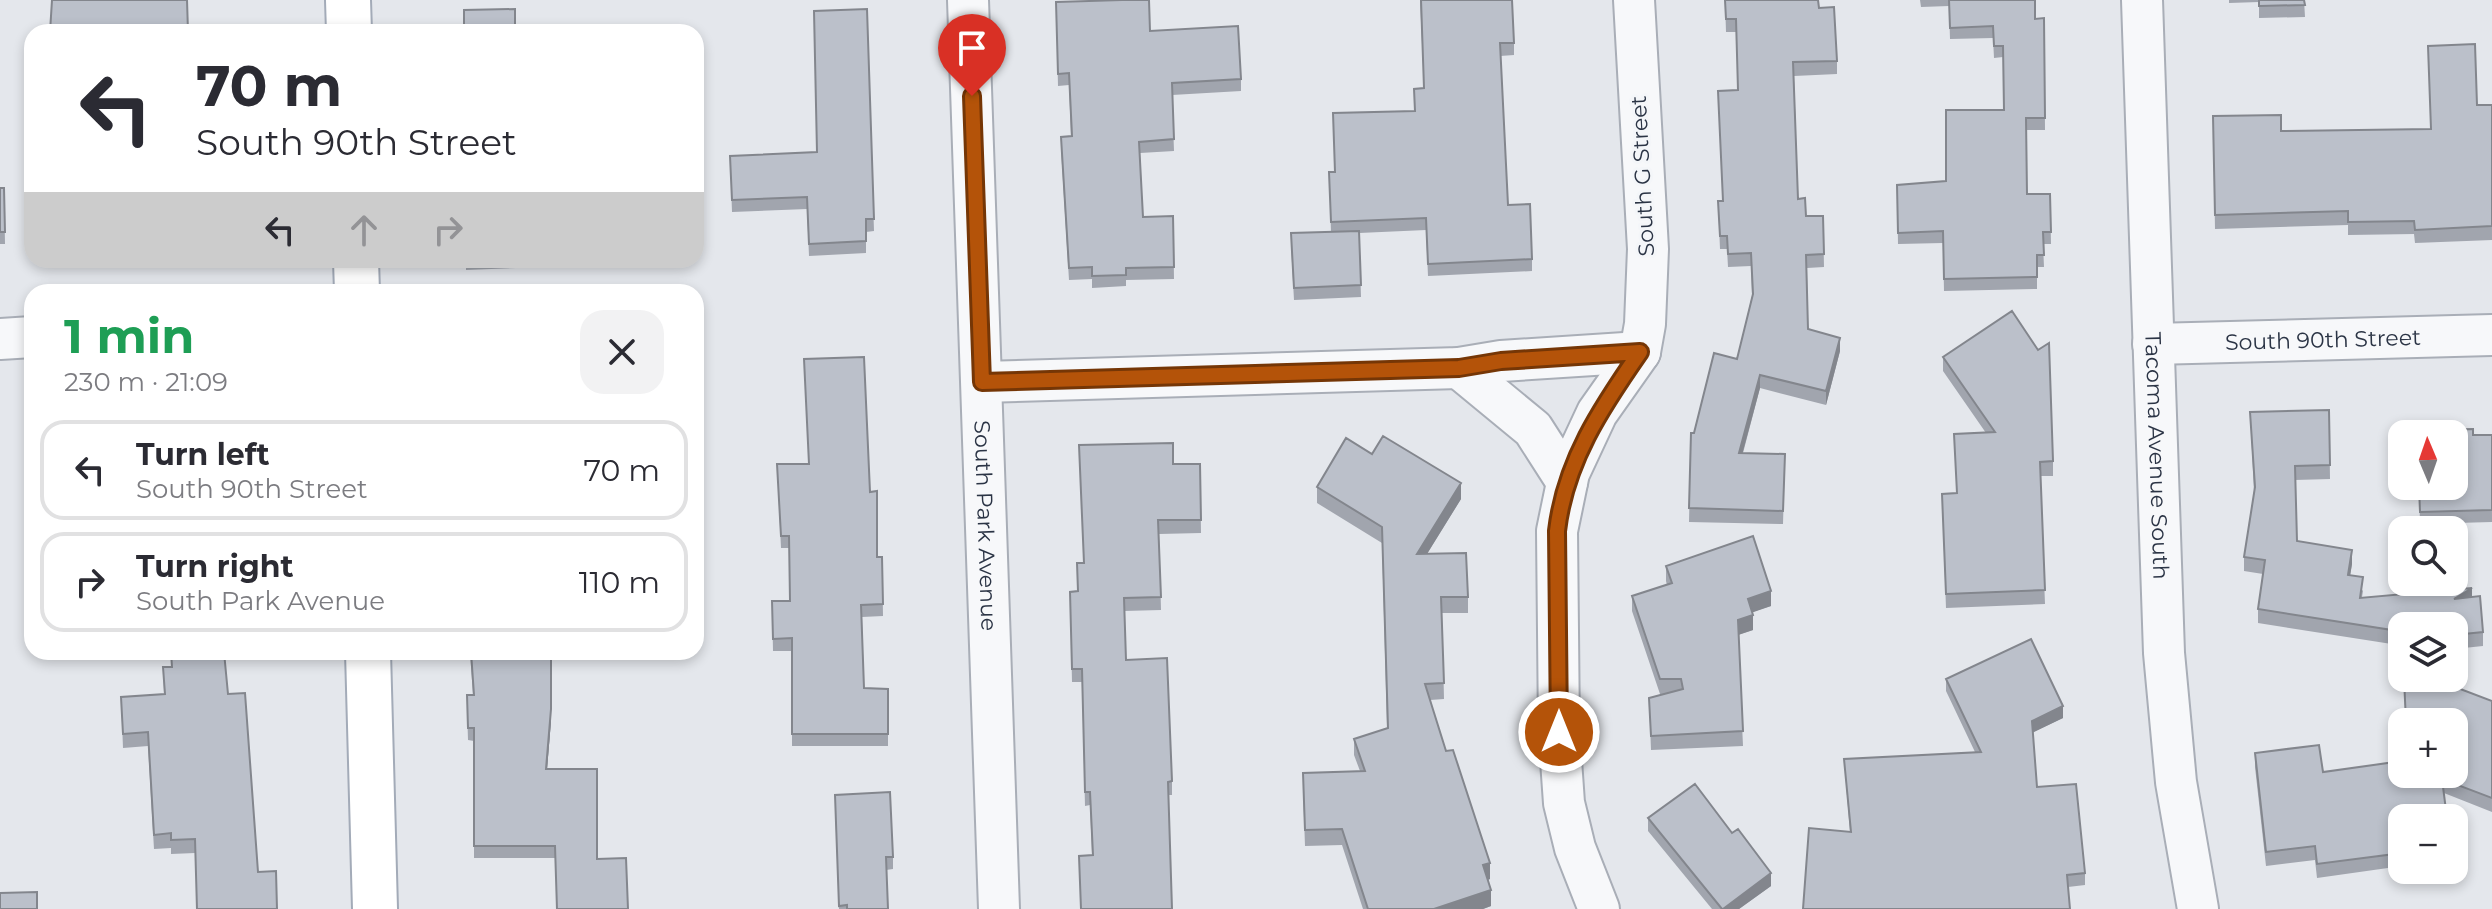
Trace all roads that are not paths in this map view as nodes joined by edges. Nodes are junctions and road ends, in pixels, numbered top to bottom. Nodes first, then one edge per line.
1 (348, 0) edge
2 (968, 0) edge
3 (1634, 0) edge
4 (2142, 0) edge
5 (349, 24) edge
6 (2492, 335) edge
7 (24, 338) edge
8 (0, 339) edge
9 (2153, 344) junction
10 (1640, 352) junction
11 (1459, 368) junction
12 (982, 382) junction
13 (1567, 482) junction
14 (368, 660) edge
15 (375, 909) edge
16 (999, 909) edge
17 (1599, 909) edge
18 (2198, 909) edge

1 - 5 main road
2 - 12 street, South Park Avenue
3 - 10 street, South G Street
4 - 9 street, Tacoma Avenue South
6 - 9 street, South 90th Street
7 - 8 street
9 - 18 street, Tacoma Avenue South
10 - 11 street
10 - 13 street
11 - 12 street
11 - 13 street
12 - 16 street, South Park Avenue
13 - 17 street
14 - 15 main road

